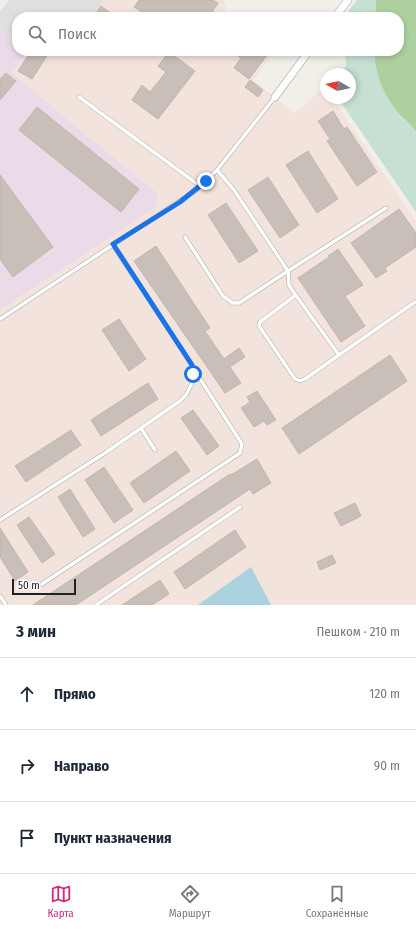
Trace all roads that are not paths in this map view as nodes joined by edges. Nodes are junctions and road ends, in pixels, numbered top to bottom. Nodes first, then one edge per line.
1 (348, 0) edge
2 (339, 12) edge
3 (305, 56) edge
4 (79, 97) dead end
5 (275, 97) joint
6 (217, 170) junction
7 (200, 186) junction
8 (386, 208) dead end
9 (185, 237) dead end
10 (113, 244) junction
11 (288, 271) junction
12 (296, 295) junction
13 (415, 302) dead end
14 (0, 320) edge
15 (339, 355) junction
16 (192, 365) junction
17 (141, 428) junction
18 (155, 450) dead end
19 (240, 507) dead end
20 (0, 520) edge
21 (42, 584) dead end
22 (0, 596) edge
23 (4, 604) edge
24 (96, 605) edge

1 - 2 street
3 - 5 street
4 - 7 lane
5 - 6 lane
6 - 7 lane
6 - 11 lane
7 - 10 lane
8 - 11 lane
9 - 11 lane
10 - 14 lane
10 - 16 lane
11 - 12 lane
12 - 15 lane
12 - 15 lane
13 - 15 lane
16 - 17 lane
16 - 21 lane
17 - 18 lane
17 - 20 lane
19 - 24 lane
22 - 23 lane

